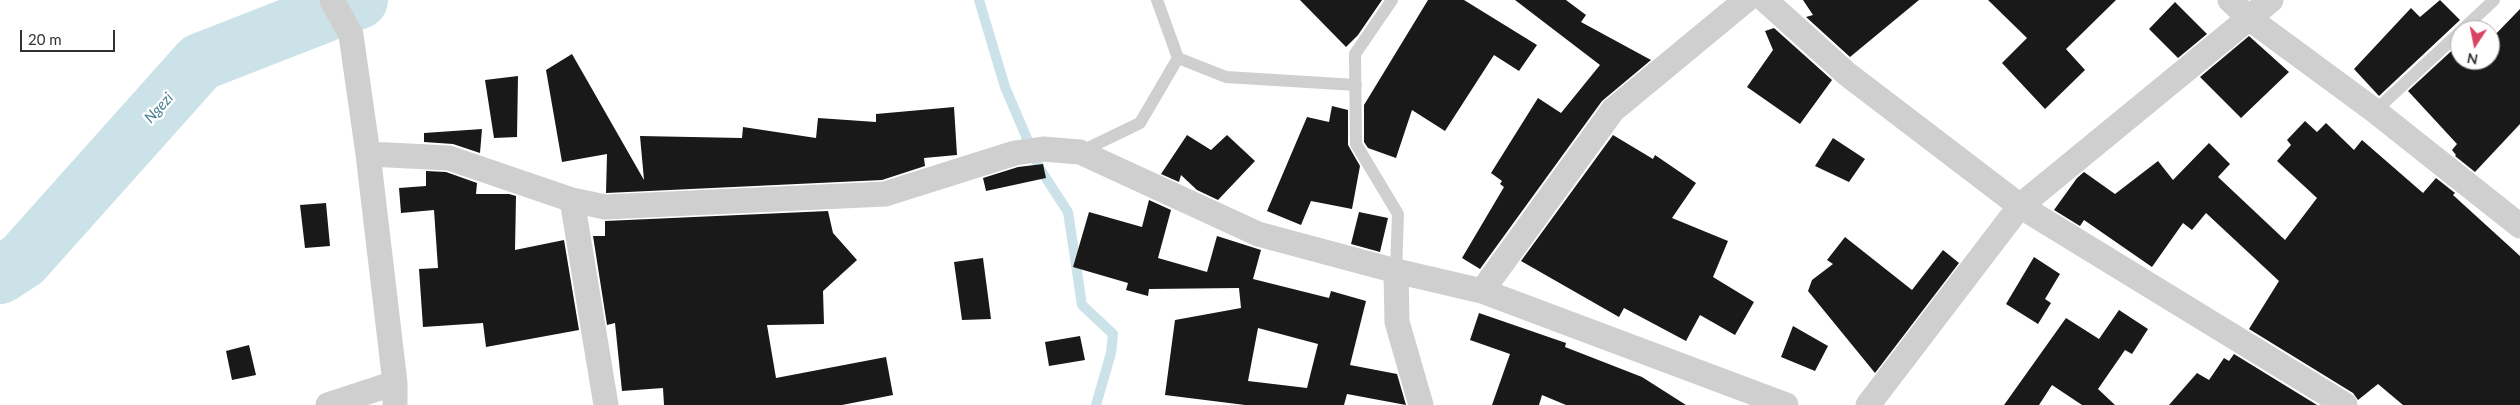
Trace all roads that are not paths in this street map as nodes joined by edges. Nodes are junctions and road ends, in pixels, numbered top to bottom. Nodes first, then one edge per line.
1 (332, 0) edge
2 (1157, 0) edge
3 (1392, 0) edge
4 (1746, 0) edge
5 (1765, 0) edge
6 (2230, 0) edge
7 (2271, 0) edge
8 (2494, 0) edge
9 (2250, 19) junction
10 (2473, 20) edge
11 (2450, 41) edge
12 (1178, 58) junction
13 (1356, 85) junction
14 (2375, 111) junction
15 (1080, 152) junction
16 (368, 154) junction
17 (572, 200) junction
18 (2020, 206) junction
19 (2520, 226) edge
20 (1396, 271) junction
21 (1482, 291) junction
22 (395, 394) edge
23 (328, 405) edge
24 (606, 405) edge
25 (1421, 405) edge
26 (1786, 405) edge
27 (1868, 405) edge
28 (2345, 405) edge

1 - 16 street
2 - 12 lane
3 - 13 lane
4 - 21 street
5 - 18 street
6 - 9 street
7 - 9 street
8 - 10 lane
9 - 14 street
9 - 18 street
11 - 14 lane
12 - 13 lane
12 - 15 lane
13 - 20 lane
14 - 19 street
15 - 17 street
15 - 20 street
16 - 17 street
16 - 22 street
17 - 24 street
18 - 27 street
18 - 28 street
20 - 21 street
20 - 25 street
21 - 26 street
22 - 23 street

